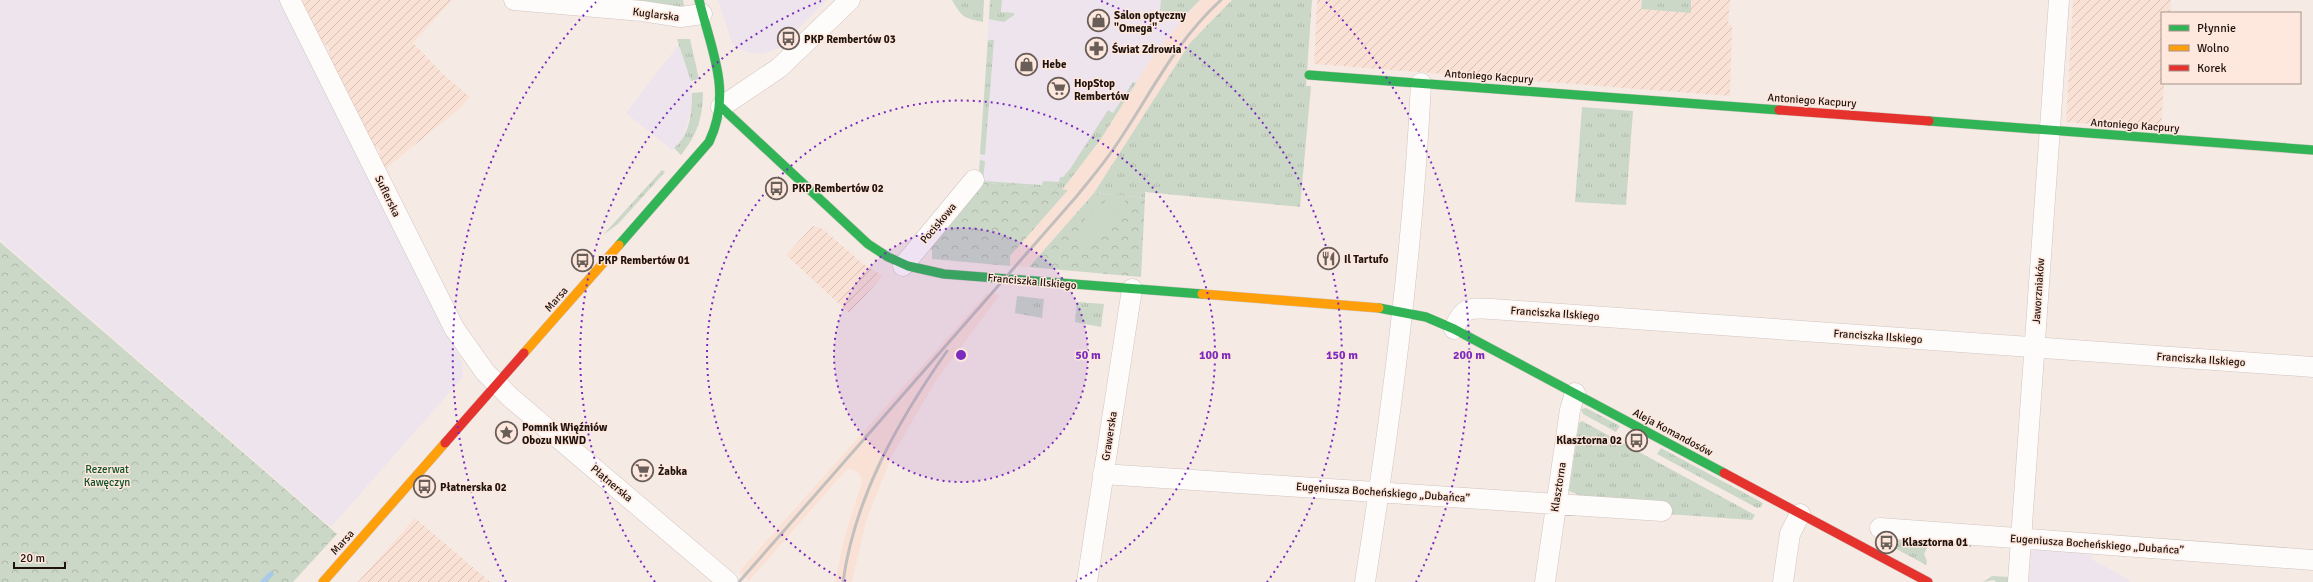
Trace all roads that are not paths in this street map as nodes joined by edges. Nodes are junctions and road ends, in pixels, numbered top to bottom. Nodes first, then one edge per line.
1 (290, 0) edge
2 (514, 0) edge
3 (850, 0) edge
4 (2059, 0) edge
5 (700, 7) edge
6 (1309, 75) dead end
7 (1421, 83) junction
8 (721, 107) junction
9 (2048, 130) junction
10 (2313, 150) edge
11 (974, 180) dead end
12 (903, 266) junction
13 (1132, 289) junction
14 (1403, 312) junction
15 (1454, 329) junction
16 (2035, 347) junction
17 (2313, 367) edge
18 (497, 385) junction
19 (1575, 393) junction
20 (1103, 474) junction
21 (1379, 492) junction
22 (1555, 504) junction
23 (1662, 511) dead end
24 (1800, 514) junction
25 (1880, 528) dead end
26 (2022, 538) junction
27 (2313, 560) edge
28 (323, 582) edge
29 (728, 582) edge
30 (1087, 582) edge
31 (1365, 582) edge
32 (1545, 582) edge
33 (1782, 582) edge
34 (1928, 582) edge
35 (2018, 582) edge

1 - 18 street, Suflerska
2 - 5 street, Kuglarska
3 - 8 street
4 - 9 street, Jaworzniaków
5 - 8 street, Marsa
6 - 7 street, Antoniego Kacpury
7 - 9 street, Antoniego Kacpury
7 - 14 street
8 - 12 street, Franciszka Ilskiego
8 - 18 street, Marsa
9 - 10 street, Antoniego Kacpury
9 - 16 street, Jaworzniaków
11 - 12 street, Pociskowa
12 - 13 street, Franciszka Ilskiego
13 - 14 street, Franciszka Ilskiego
13 - 20 street, Grawerska
14 - 15 street, Aleja Komandosów
14 - 21 street
15 - 16 street, Franciszka Ilskiego
15 - 19 street, Aleja Komandosów
16 - 17 street, Franciszka Ilskiego
16 - 26 street, Jaworzniaków
18 - 28 street, Marsa
18 - 29 street, Płatnerska
19 - 22 street, Klasztorna
19 - 24 street, Aleja Komandosów
20 - 21 street, Eugeniusza Bocheńskiego „Dubańca”
20 - 30 street, Grawerska
21 - 22 street, Eugeniusza Bocheńskiego „Dubańca”
21 - 31 street
22 - 23 street, Eugeniusza Bocheńskiego „Dubańca”
22 - 32 street, Klasztorna
24 - 33 street
24 - 34 street, Aleja Komandosów
25 - 26 street, Eugeniusza Bocheńskiego „Dubańca”
26 - 27 street, Eugeniusza Bocheńskiego „Dubańca”
26 - 35 street, Jaworzniaków

